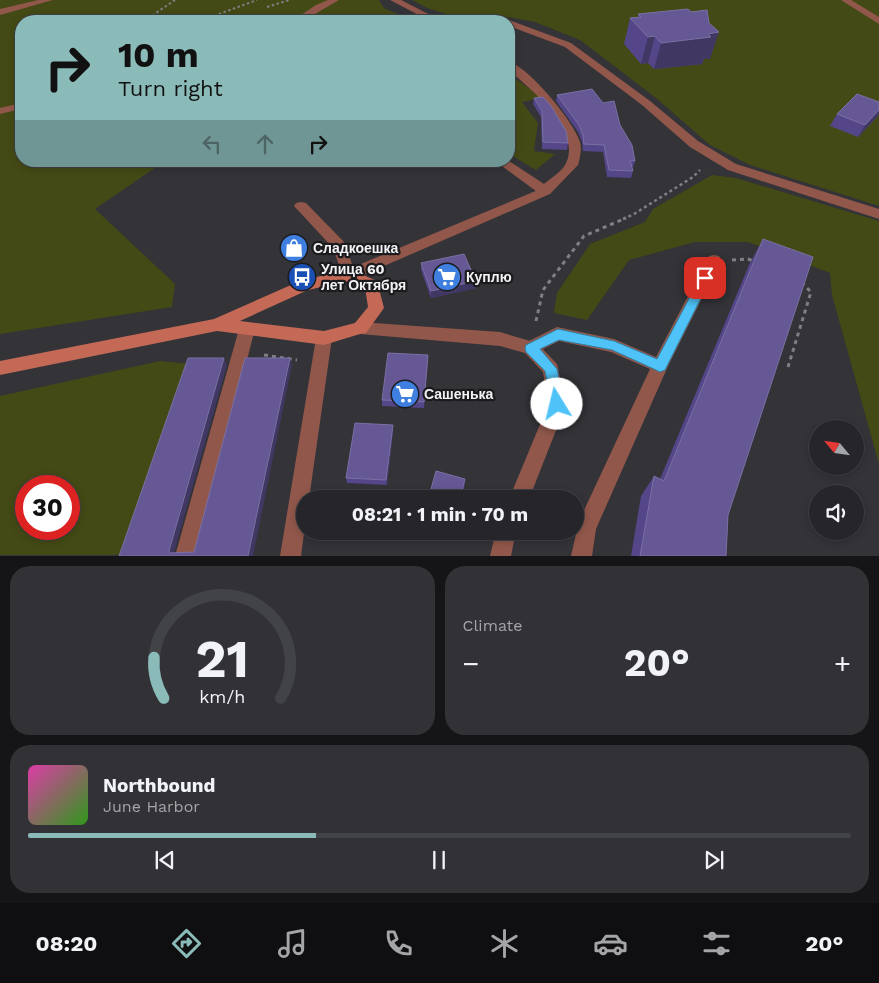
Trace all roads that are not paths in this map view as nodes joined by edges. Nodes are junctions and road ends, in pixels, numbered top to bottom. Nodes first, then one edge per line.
1 (49, 0) edge
2 (335, 0) edge
3 (394, 0) edge
4 (845, 0) edge
5 (0, 12) edge
6 (306, 15) edge
7 (425, 15) edge
8 (879, 21) edge
9 (515, 25) edge
10 (515, 70) edge
11 (15, 107) edge
12 (0, 111) edge
13 (509, 167) edge
14 (545, 191) junction
15 (301, 206) dead end
16 (879, 214) edge
17 (714, 260) road end
18 (349, 275) junction
19 (217, 325) junction
20 (360, 328) junction
21 (247, 329) junction
22 (324, 338) junction
23 (531, 348) junction
24 (660, 366) junction
25 (0, 368) edge
26 (523, 490) edge
27 (503, 540) edge
28 (185, 556) edge
29 (290, 556) edge
30 (500, 556) edge
31 (581, 556) edge

1 - 5 street
2 - 6 street
3 - 7 street
4 - 8 street
9 - 16 street
10 - 14 street
11 - 12 street
13 - 14 street
14 - 18 street
15 - 18 street
17 - 24 street
18 - 19 street
18 - 20 street
19 - 21 street
19 - 25 street
20 - 22 street
20 - 23 street
21 - 22 street
21 - 28 street
22 - 29 street
23 - 24 street
23 - 26 street
24 - 31 street
27 - 30 street

